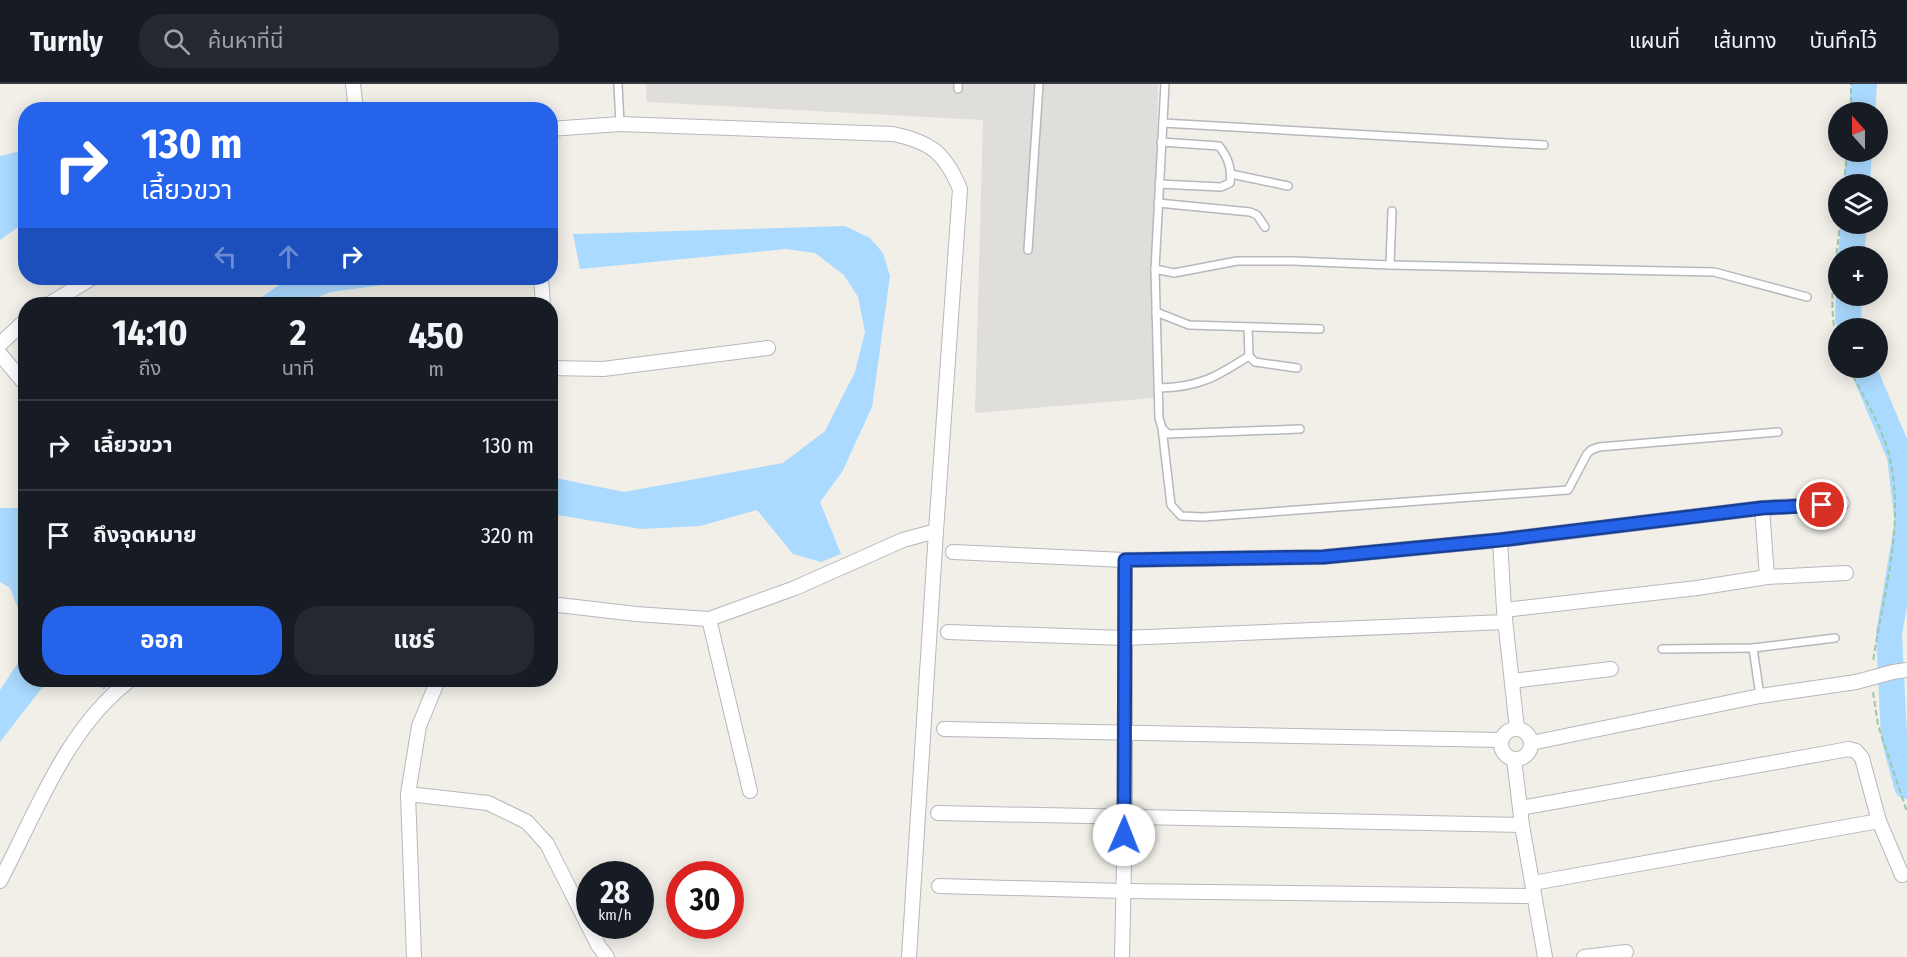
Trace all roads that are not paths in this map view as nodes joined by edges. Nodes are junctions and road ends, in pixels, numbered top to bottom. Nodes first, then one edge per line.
1 (353, 84) edge
2 (618, 84) edge
3 (1039, 84) edge
4 (1165, 84) edge
5 (355, 102) edge
6 (1163, 123) junction
7 (620, 124) junction
8 (558, 128) edge
9 (1161, 142) junction
10 (1544, 145) dead end
11 (1231, 174) junction
12 (1159, 184) junction
13 (1288, 186) dead end
14 (1158, 203) junction
15 (1392, 211) dead end
16 (1264, 227) dead end
17 (1028, 250) dead end
18 (1390, 265) junction
19 (1155, 269) junction
20 (80, 285) edge
21 (61, 297) edge
22 (1807, 297) dead end
23 (1156, 312) junction
24 (18, 327) edge
25 (1248, 328) junction
26 (1320, 328) dead end
27 (0, 344) edge
28 (768, 348) dead end
29 (0, 354) edge
30 (1249, 356) junction
31 (558, 368) edge
32 (1297, 368) dead end
33 (18, 375) edge
34 (1159, 388) junction
35 (1162, 428) junction
36 (1300, 429) dead end
37 (1778, 432) dead end
38 (1842, 503) dead end
39 (1762, 508) junction
40 (936, 531) junction
41 (1500, 540) junction
42 (953, 552) dead end
43 (1125, 560) junction
44 (1846, 573) dead end
45 (1767, 577) junction
46 (558, 605) edge
47 (1505, 616) junction
48 (709, 619) junction
49 (948, 632) dead end
50 (1124, 638) junction
51 (1835, 638) dead end
52 (1753, 648) junction
53 (1662, 649) dead end
54 (1611, 669) dead end
55 (1907, 670) edge
56 (1512, 681) junction
57 (121, 687) edge
58 (435, 687) edge
59 (1760, 696) junction
60 (944, 729) dead end
61 (1517, 729) junction
62 (1124, 733) junction
63 (1501, 741) junction
64 (1531, 743) junction
65 (1514, 759) junction
66 (750, 791) dead end
67 (408, 794) junction
68 (1521, 808) junction
69 (938, 813) dead end
70 (1125, 816) junction
71 (1879, 821) junction
72 (1522, 825) junction
73 (1902, 875) dead end
74 (0, 880) edge
75 (939, 886) dead end
76 (1533, 889) junction
77 (1122, 891) junction
78 (1626, 952) dead end
79 (414, 957) edge
80 (607, 957) edge
81 (909, 957) edge
82 (1122, 957) edge
83 (1545, 957) edge
84 (1584, 957) edge

1 - 5 street
2 - 7 lane
3 - 17 lane
4 - 6 lane
6 - 9 lane
6 - 10 lane
7 - 8 street
7 - 40 street
9 - 11 lane
9 - 12 lane
11 - 12 lane
11 - 13 lane
12 - 14 lane
14 - 16 lane
14 - 19 lane
15 - 18 lane
18 - 19 lane
18 - 22 lane
19 - 23 lane
20 - 21 street
23 - 25 lane
23 - 34 lane
24 - 27 street
25 - 26 lane
25 - 30 lane
28 - 31 street
29 - 33 street
30 - 32 lane
30 - 34 lane
34 - 35 lane
35 - 36 lane
35 - 37 lane
38 - 39 street
39 - 41 street
39 - 45 street
40 - 48 street
40 - 81 street
41 - 43 street
41 - 47 street
42 - 43 street
43 - 50 street
44 - 45 street
45 - 47 street
46 - 48 street
47 - 50 street
47 - 56 street
48 - 66 street
49 - 50 street
50 - 62 street
51 - 52 lane
52 - 53 lane
52 - 59 lane
54 - 56 street
55 - 59 street, bridge
56 - 61 street
57 - 74 street
58 - 67 street
59 - 64 street
60 - 62 street
61 - 63 street
61 - 64 street
62 - 63 street
62 - 70 street
63 - 65 street
64 - 65 street
65 - 68 street
67 - 79 street
67 - 80 street
68 - 71 street
68 - 72 street
69 - 70 street
70 - 72 street
70 - 77 street
71 - 73 street
71 - 76 street
72 - 76 street
75 - 77 street
76 - 77 street
76 - 83 street
77 - 82 street
78 - 84 street

